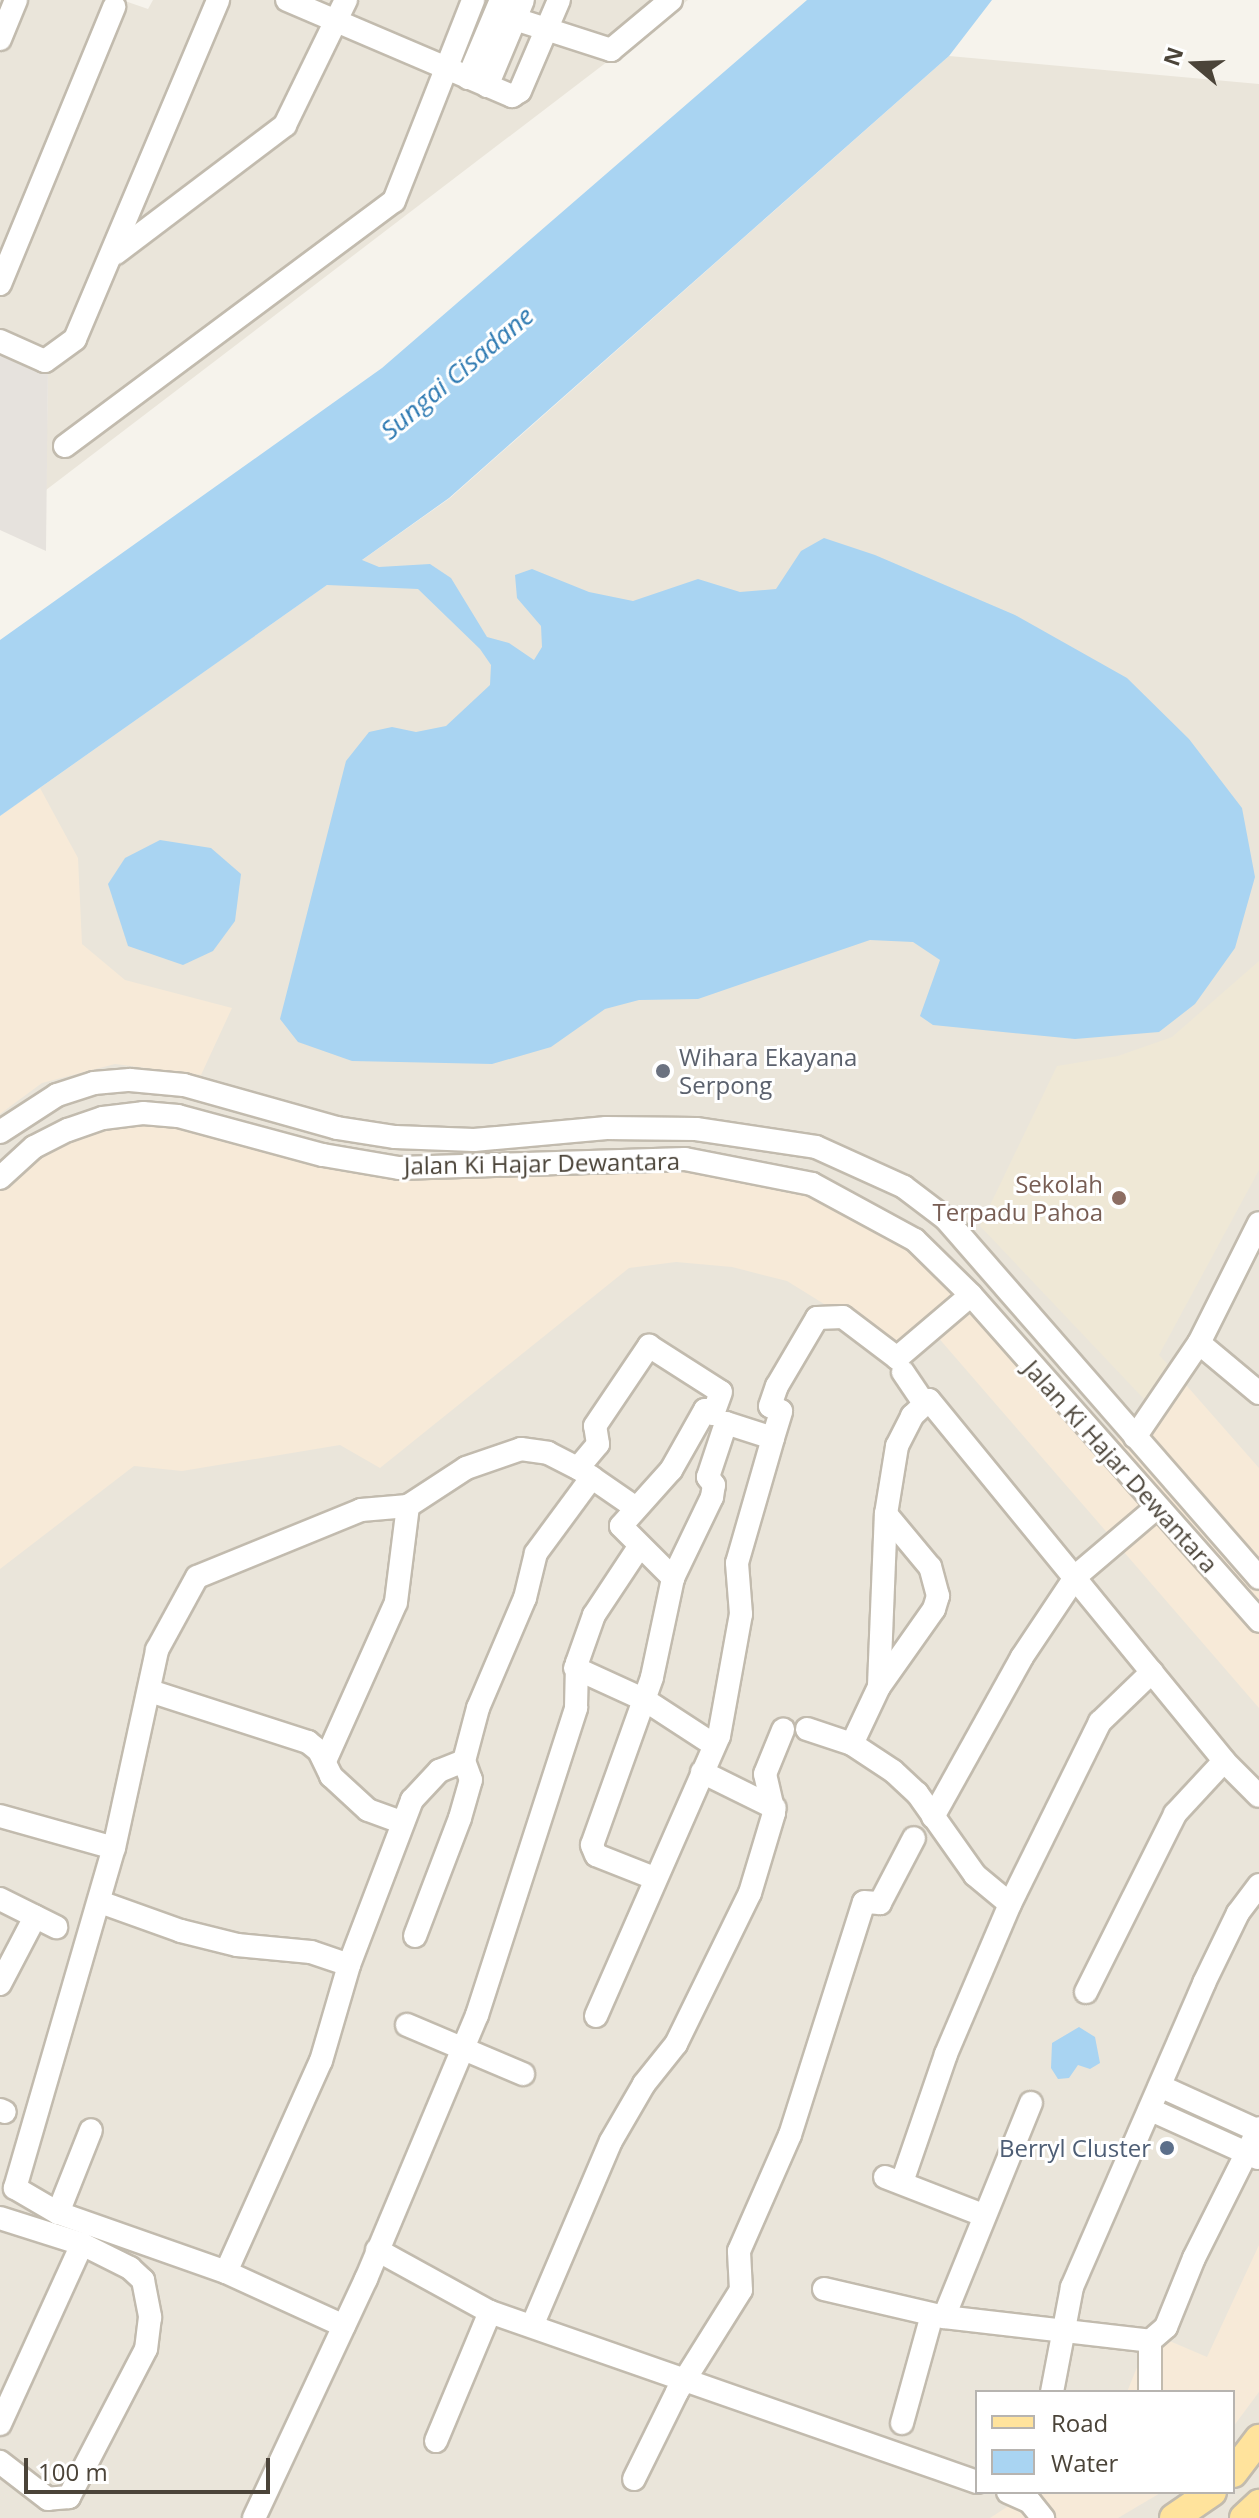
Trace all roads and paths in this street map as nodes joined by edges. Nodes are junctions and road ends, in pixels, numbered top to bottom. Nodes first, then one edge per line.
1 (16, 0) edge
2 (218, 0) edge
3 (287, 0) edge
4 (473, 0) edge
5 (501, 0) edge
6 (559, 0) edge
7 (671, 0) edge
8 (114, 7) dead end
9 (519, 9) edge
10 (342, 10) edge
11 (547, 31) junction
12 (0, 39) edge
13 (446, 68) junction
14 (478, 82) junction
15 (115, 253) junction
16 (0, 284) edge
17 (0, 341) edge
18 (65, 446) dead end
19 (0, 1132) edge
20 (0, 1178) edge
21 (1259, 1223) edge
22 (971, 1295) junction
23 (1199, 1343) junction
24 (903, 1372) dead end
25 (1256, 1382) edge
26 (923, 1402) junction
27 (719, 1418) junction
28 (1135, 1437) junction
29 (773, 1438) junction
30 (585, 1472) junction
31 (408, 1506) junction
32 (1157, 1507) junction
33 (636, 1508) junction
34 (886, 1514) junction
35 (639, 1547) junction
36 (1076, 1576) junction
37 (673, 1578) junction
38 (1259, 1578) edge
39 (1259, 1621) edge
40 (575, 1668) junction
41 (1152, 1672) junction
42 (879, 1687) junction
43 (150, 1691) junction
44 (645, 1700) junction
45 (807, 1729) dead end
46 (783, 1730) dead end
47 (852, 1744) junction
48 (714, 1745) junction
49 (325, 1761) junction
50 (464, 1761) junction
51 (1224, 1761) junction
52 (702, 1772) junction
53 (1259, 1796) edge
54 (775, 1808) junction
55 (0, 1816) edge
56 (933, 1817) junction
57 (403, 1823) junction
58 (914, 1838) dead end
59 (114, 1848) junction
60 (654, 1878) junction
61 (1259, 1885) edge
62 (0, 1899) edge
63 (100, 1902) junction
64 (1010, 1904) junction
65 (35, 1917) junction
66 (56, 1927) dead end
67 (415, 1936) dead end
68 (349, 1965) junction
69 (0, 1984) edge
70 (1086, 1992) dead end
71 (596, 2016) dead end
72 (407, 2025) dead end
73 (463, 2048) junction
74 (523, 2074) dead end
75 (1162, 2087) junction
76 (1031, 2103) dead end
77 (1151, 2110) junction
78 (91, 2130) dead end
79 (1259, 2130) edge
80 (1253, 2156) edge
81 (58, 2213) junction
82 (983, 2215) junction
83 (0, 2218) edge
84 (82, 2244) junction
85 (377, 2250) junction
86 (226, 2272) junction
87 (824, 2289) dead end
88 (490, 2312) junction
89 (938, 2316) junction
90 (344, 2326) junction
91 (532, 2326) junction
92 (1061, 2329) junction
93 (1150, 2341) junction
94 (684, 2380) junction
95 (1052, 2390) edge
96 (1150, 2390) edge
97 (902, 2423) dead end
98 (0, 2424) edge
99 (1259, 2439) edge
100 (436, 2441) dead end
101 (0, 2462) edge
102 (1235, 2470) edge
103 (634, 2479) dead end
104 (975, 2481) edge
105 (1012, 2494) edge
106 (1209, 2494) edge
107 (1259, 2504) edge
108 (254, 2518) edge
109 (1043, 2518) edge
110 (1174, 2518) edge
111 (1244, 2518) edge

1 - 12 street
2 - 15 street
3 - 10 street
4 - 13 street
5 - 14 street
6 - 11 street
7 - 11 street
8 - 16 street
9 - 11 street
9 - 14 street
10 - 13 street
10 - 15 street
11 - 14 street
13 - 14 street
13 - 18 street
15 - 17 street
19 - 28 street, Jalan Ki Hajar Dewantara
20 - 22 street, Jalan Ki Hajar Dewantara
21 - 23 street
22 - 29 street
22 - 32 street, Jalan Ki Hajar Dewantara
23 - 25 street
23 - 28 street
24 - 26 street
26 - 34 street
26 - 36 street
27 - 29 street
27 - 30 street
27 - 33 street
27 - 37 street
28 - 38 street, Jalan Ki Hajar Dewantara
29 - 48 street
30 - 31 street
30 - 33 street
30 - 50 street
31 - 43 street
31 - 49 street
32 - 36 street
32 - 39 street, Jalan Ki Hajar Dewantara
33 - 35 street
34 - 42 street
34 - 42 street
35 - 37 street
35 - 40 street
36 - 41 street
36 - 56 street
37 - 44 street
40 - 44 street
40 - 73 street
41 - 51 street
41 - 64 street
42 - 47 street
43 - 49 street
43 - 59 street
44 - 48 street
44 - 60 street
45 - 47 street
46 - 54 street
47 - 56 street
48 - 52 street
49 - 57 street
50 - 57 street
50 - 67 street
51 - 53 street
51 - 70 street
52 - 54 street
52 - 60 street
54 - 91 street
55 - 59 street
56 - 64 street
57 - 68 street
58 - 94 street
59 - 63 street
60 - 71 street
61 - 75 street
62 - 65 street
63 - 68 street
63 - 81 street
64 - 82 street
65 - 66 street
65 - 69 street
68 - 86 street
72 - 73 street
73 - 74 street
73 - 85 street
75 - 77 street
75 - 79 street
76 - 82 street
77 - 80 street
77 - 92 street
78 - 81 street
79 - 80 street
80 - 93 street
81 - 86 street
82 - 89 street
83 - 84 street
84 - 98 street
84 - 101 street
85 - 88 street
85 - 90 street
86 - 90 street
87 - 89 street
88 - 91 street
88 - 100 street
89 - 92 street
89 - 97 street
90 - 108 street
91 - 94 street
92 - 93 street
92 - 95 street
93 - 96 street
94 - 103 street
94 - 104 street
99 - 102 main road
105 - 109 street
106 - 110 main road
107 - 111 main road

